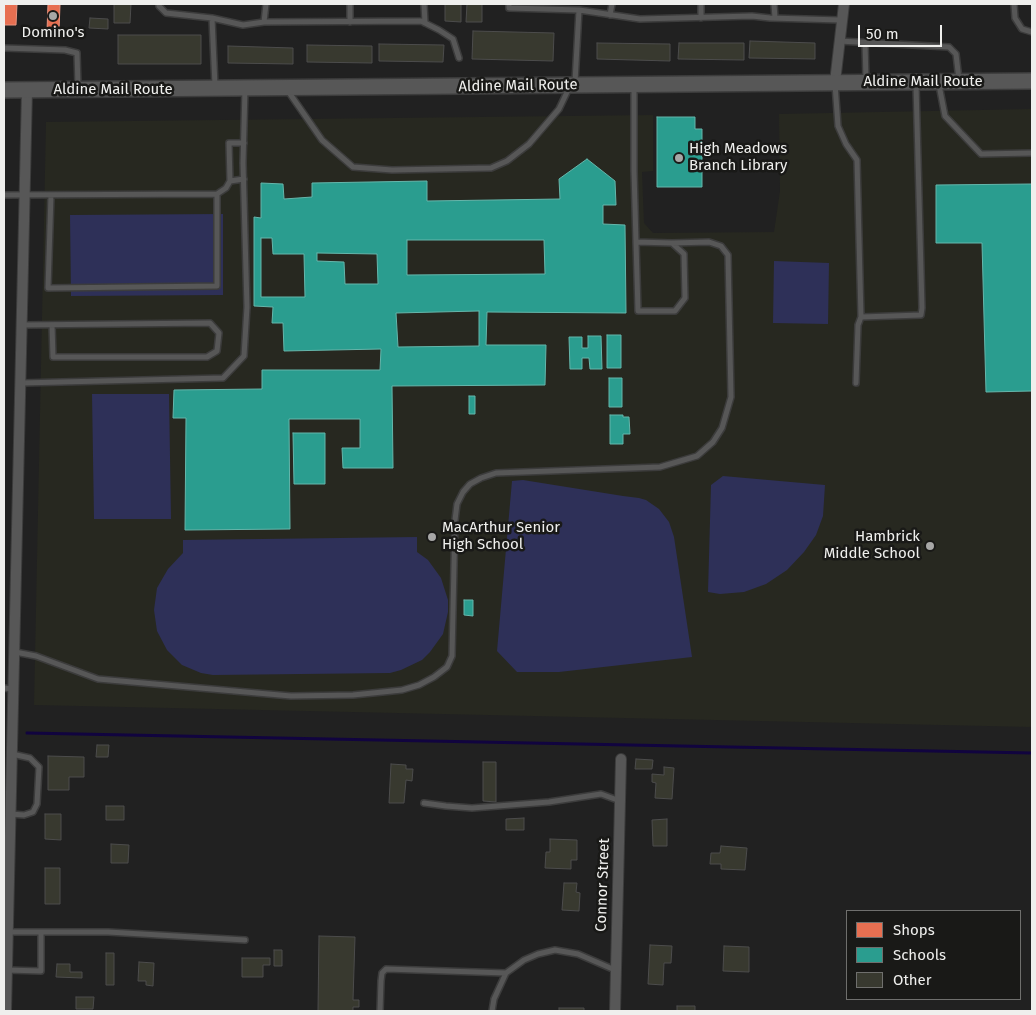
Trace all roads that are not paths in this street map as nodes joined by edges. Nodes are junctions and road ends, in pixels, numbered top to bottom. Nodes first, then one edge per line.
1 (158, 4) edge
2 (266, 4) edge
3 (350, 4) edge
4 (424, 4) edge
5 (508, 4) edge
6 (612, 4) edge
7 (701, 4) edge
8 (774, 4) edge
9 (844, 4) edge
10 (1014, 4) edge
11 (579, 10) junction
12 (610, 14) junction
13 (212, 18) junction
14 (701, 18) junction
15 (775, 18) junction
16 (841, 20) junction
17 (264, 22) junction
18 (350, 22) junction
19 (425, 23) junction
20 (1032, 32) edge
21 (839, 41) junction
22 (864, 44) junction
23 (4, 48) edge
24 (459, 58) dead end
25 (1032, 81) edge
26 (835, 82) junction
27 (866, 82) junction
28 (916, 82) junction
29 (938, 82) junction
30 (960, 82) junction
31 (634, 84) junction
32 (573, 85) junction
33 (245, 88) junction
34 (286, 88) junction
35 (215, 89) junction
36 (4, 90) edge
37 (27, 90) junction
38 (79, 90) junction
39 (244, 143) junction
40 (1032, 153) edge
41 (244, 179) junction
42 (230, 181) junction
43 (217, 194) junction
44 (4, 195) edge
45 (51, 195) junction
46 (25, 196) junction
47 (636, 242) junction
48 (672, 243) junction
49 (861, 317) junction
50 (22, 325) junction
51 (52, 325) junction
52 (21, 382) junction
53 (856, 383) dead end
54 (15, 652) junction
55 (9, 688) edge
56 (12, 754) junction
57 (621, 759) dead end
58 (620, 802) junction
59 (424, 803) dead end
60 (11, 814) junction
61 (8, 932) junction
62 (41, 932) junction
63 (245, 940) dead end
64 (7, 970) junction
65 (616, 970) junction
66 (506, 973) junction
67 (5, 985) edge
68 (6, 1011) edge
69 (380, 1011) edge
70 (492, 1011) edge
71 (615, 1011) edge

1 - 13 lane
2 - 17 lane
3 - 18 lane
4 - 19 lane
5 - 11 lane
6 - 12 lane
7 - 14 lane
8 - 15 lane
9 - 16 street
10 - 20 lane
11 - 12 lane
11 - 32 lane
12 - 14 lane
13 - 17 lane
13 - 35 lane
14 - 15 lane
15 - 16 lane
16 - 21 street
17 - 18 lane
18 - 19 lane
19 - 24 lane
21 - 22 lane
21 - 26 street
22 - 27 lane
22 - 30 lane
23 - 38 lane
25 - 30 main road, Aldine Mail Route
26 - 27 main road, Aldine Mail Route
26 - 31 main road, Aldine Mail Route
26 - 49 lane
27 - 28 main road, Aldine Mail Route
28 - 29 main road, Aldine Mail Route
28 - 49 lane
29 - 30 main road, Aldine Mail Route
29 - 40 lane
31 - 32 main road, Aldine Mail Route
31 - 47 lane
32 - 34 main road, Aldine Mail Route
32 - 34 lane
33 - 34 main road, Aldine Mail Route
33 - 35 main road, Aldine Mail Route
33 - 39 lane
35 - 38 main road, Aldine Mail Route
36 - 37 main road, Aldine Mail Route
37 - 38 main road, Aldine Mail Route
37 - 46 street
39 - 41 lane
39 - 42 lane
41 - 42 lane
41 - 52 lane
42 - 43 lane
43 - 45 lane
43 - 45 lane
44 - 46 lane
45 - 46 lane
46 - 50 street
47 - 48 lane
47 - 48 lane
48 - 54 lane
49 - 53 lane
50 - 51 lane
50 - 52 street
51 - 51 lane
52 - 54 street
54 - 55 street
55 - 56 street
56 - 60 street
56 - 60 lane
57 - 58 street, Connor Street
58 - 59 lane
58 - 65 street, Connor Street
60 - 61 street
61 - 62 lane
61 - 64 street
62 - 63 lane
62 - 64 lane
64 - 67 street
65 - 66 lane
65 - 71 street, Connor Street
66 - 69 lane
66 - 70 lane
67 - 68 street

